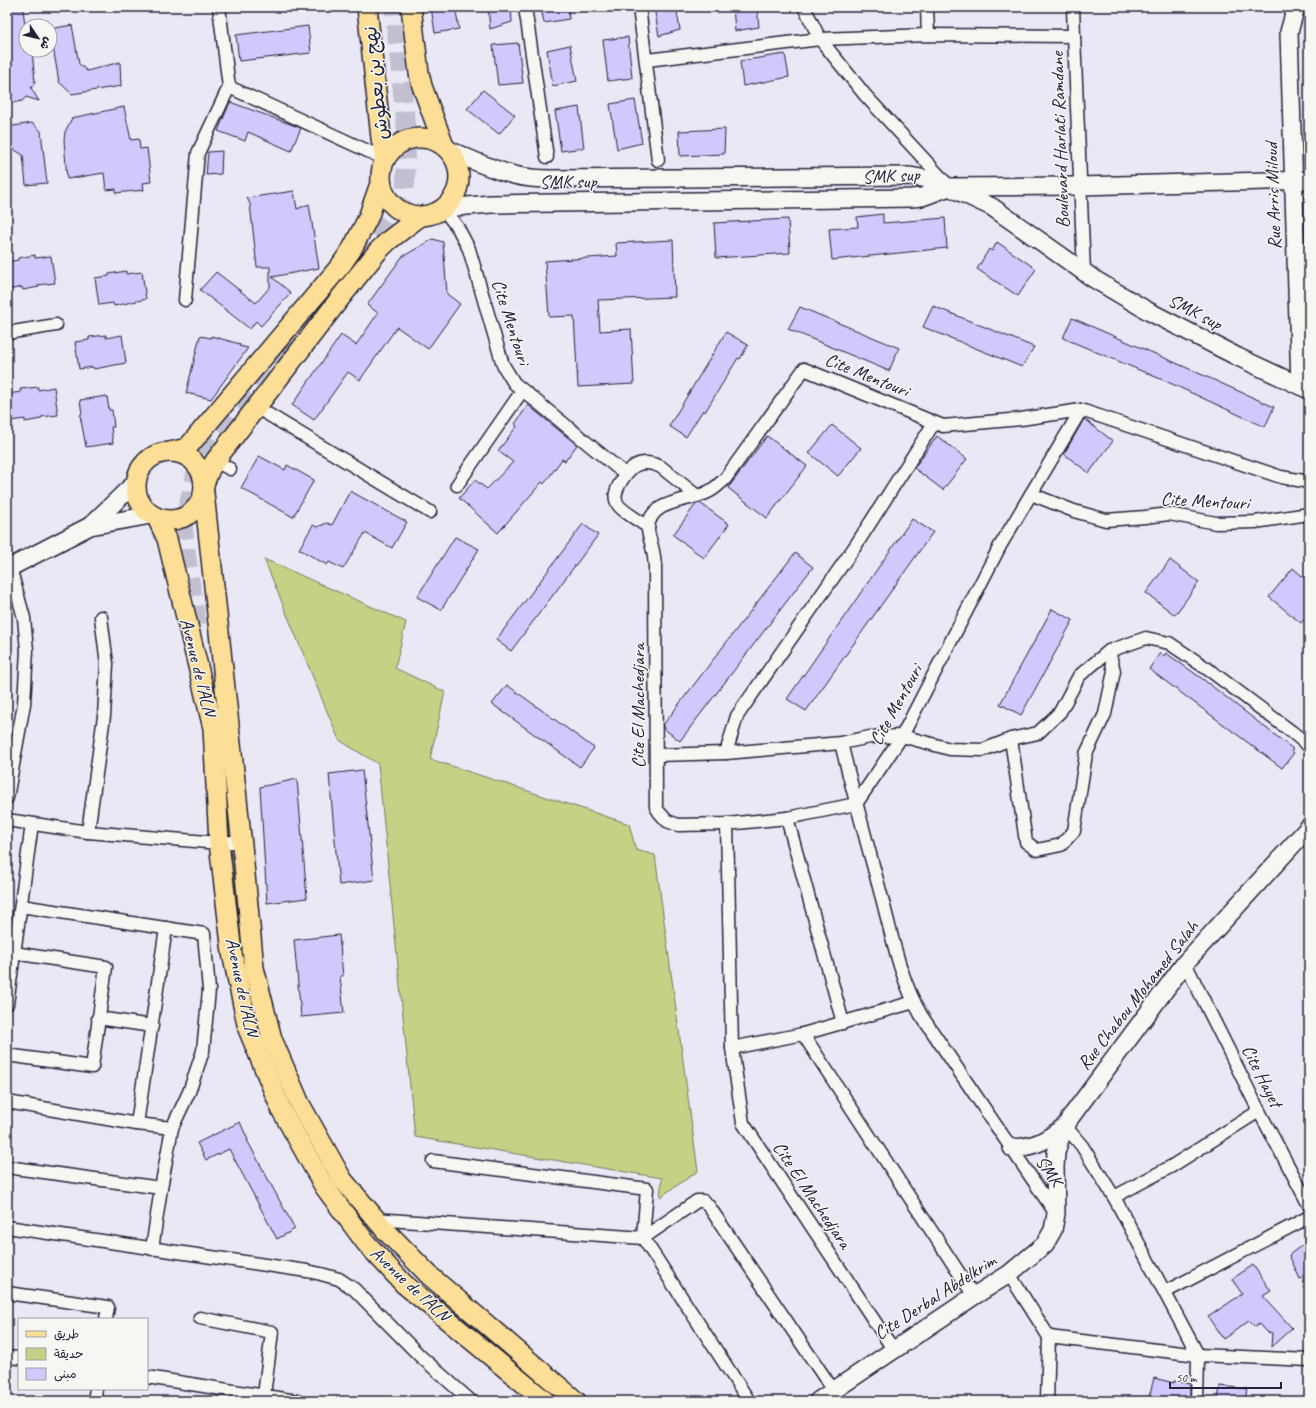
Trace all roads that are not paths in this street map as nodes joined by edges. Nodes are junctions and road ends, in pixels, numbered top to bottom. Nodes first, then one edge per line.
1 (219, 7) edge
2 (368, 7) edge
3 (411, 7) edge
4 (525, 7) edge
5 (639, 7) edge
6 (804, 7) edge
7 (928, 7) edge
8 (1074, 7) edge
9 (1296, 7) edge
10 (928, 35) junction
11 (1074, 36) junction
12 (820, 39) junction
13 (647, 60) junction
14 (229, 87) junction
15 (445, 147) junction
16 (547, 157) dead end
17 (385, 159) junction
18 (658, 160) dead end
19 (1301, 180) edge
20 (381, 181) junction
21 (1080, 186) junction
22 (949, 187) junction
23 (444, 209) junction
24 (418, 217) junction
25 (1084, 272) junction
26 (185, 300) dead end
27 (56, 325) dead end
28 (7, 333) edge
29 (1304, 388) edge
30 (522, 391) junction
31 (256, 407) junction
32 (1081, 410) junction
33 (934, 422) junction
34 (170, 452) junction
35 (625, 474) junction
36 (136, 482) junction
37 (1309, 482) edge
38 (457, 485) dead end
39 (204, 488) junction
40 (1031, 494) junction
41 (697, 496) junction
42 (430, 512) dead end
43 (1309, 514) edge
44 (154, 516) junction
45 (90, 526) junction
46 (648, 527) junction
47 (8, 568) edge
48 (101, 617) dead end
49 (197, 625) tunnel mouth
50 (1109, 651) junction
51 (902, 736) junction
52 (1011, 739) junction
53 (841, 743) junction
54 (1309, 746) edge
55 (726, 753) junction
56 (657, 755) junction
57 (7, 798) edge
58 (856, 804) junction
59 (787, 818) junction
60 (7, 820) edge
61 (32, 824) junction
62 (727, 824) junction
63 (1309, 827) edge
64 (88, 832) junction
65 (226, 843) junction
66 (244, 864) junction
67 (21, 906) junction
68 (166, 928) junction
69 (14, 953) junction
70 (1185, 963) junction
71 (914, 1002) junction
72 (7, 1004) edge
73 (98, 1018) junction
74 (843, 1023) junction
75 (152, 1026) junction
76 (803, 1034) junction
77 (732, 1048) junction
78 (7, 1055) edge
79 (7, 1102) edge
80 (1259, 1111) junction
81 (137, 1124) junction
82 (1065, 1126) junction
83 (172, 1128) junction
84 (1012, 1148) junction
85 (433, 1161) dead end
86 (7, 1167) edge
87 (161, 1188) junction
88 (1114, 1197) junction
89 (1309, 1205) edge
90 (1056, 1214) junction
91 (1309, 1217) edge
92 (375, 1218) junction
93 (7, 1227) edge
94 (643, 1238) junction
95 (152, 1249) junction
96 (1009, 1274) junction
97 (1165, 1292) junction
98 (7, 1293) edge
99 (974, 1296) junction
100 (106, 1318) edge
101 (200, 1318) dead end
102 (1049, 1337) junction
103 (894, 1349) junction
104 (1198, 1355) junction
105 (7, 1357) edge
106 (18, 1358) edge
107 (1309, 1360) edge
108 (148, 1377) edge
109 (96, 1390) edge
110 (833, 1390) junction
111 (256, 1396) edge
112 (94, 1401) edge
113 (296, 1401) edge
114 (471, 1401) edge
115 (545, 1401) edge
116 (576, 1401) edge
117 (749, 1401) edge
118 (818, 1401) edge
119 (1047, 1401) edge
120 (1197, 1401) edge

1 - 14 street
2 - 17 main road, نهج بن بعطوش
3 - 15 main road
4 - 16 street
5 - 13 street
6 - 12 street
7 - 10 street
8 - 11 street, Boulevard Harlati Ramdane
9 - 19 main road, Rue Arris Miloud
10 - 11 street
10 - 12 street
11 - 21 street, Boulevard Harlati Ramdane
12 - 13 street
12 - 22 street
13 - 18 street
14 - 17 street
14 - 26 street
15 - 17 main road
15 - 22 main road
15 - 23 main road
17 - 20 main road
19 - 21 main road
19 - 29 main road, Rue Arris Miloud
20 - 24 main road
20 - 34 main road
21 - 22 main road
21 - 25 street, Boulevard Harlati Ramdane
22 - 23 main road, SMK sup
22 - 25 main road, SMK sup
23 - 24 main road
23 - 30 street, Cite Mentouri
24 - 31 main road
25 - 29 main road, SMK sup
27 - 28 street
30 - 35 street, Cite Mentouri
30 - 38 street
31 - 39 main road
31 - 42 street
32 - 33 street, Cite Mentouri
32 - 37 street, Cite Mentouri
32 - 40 street, Cite Mentouri
33 - 41 street, Cite Mentouri
33 - 55 street
34 - 36 main road
34 - 39 main road
35 - 41 street
35 - 46 street
36 - 44 main road
36 - 45 main road
39 - 44 main road
39 - 66 main road
40 - 43 street, Cite Mentouri
40 - 51 street, Cite Mentouri
41 - 46 street, Cite Mentouri
44 - 45 main road
44 - 65 main road, Avenue de l'ALN
45 - 47 main road
46 - 56 street, Cite El Machedjara
47 - 57 street
48 - 64 street
49 - 65 main road
50 - 52 street
50 - 52 street
50 - 54 street
51 - 52 street
51 - 53 street
51 - 58 street, Cite Mentouri
53 - 55 street
53 - 58 street
55 - 56 street
56 - 62 street, Cite El Machedjara
58 - 59 street, Cite El Machedjara
58 - 71 street
59 - 62 street, Cite El Machedjara
59 - 74 street
60 - 61 street
61 - 64 street
61 - 67 street
62 - 77 street, Cite El Machedjara
63 - 70 main road, Rue Chabou Mohamed Salah
64 - 65 street
65 - 66 main road
65 - 115 main road, Avenue de l'ALN
66 - 92 main road
67 - 68 street
67 - 69 street
68 - 75 street
68 - 83 street
69 - 72 street
69 - 73 street
70 - 80 street, Cite Hayet
70 - 82 main road, Rue Chabou Mohamed Salah
71 - 74 street
71 - 84 street
73 - 75 street
73 - 78 street
74 - 76 street
75 - 81 street
76 - 77 street
76 - 99 street
77 - 103 street, Cite El Machedjara
79 - 81 street
80 - 88 street
80 - 89 street, Cite Hayet
81 - 83 street
82 - 84 main road
82 - 88 street
82 - 90 main road, Rue Chabou Mohamed Salah
83 - 87 street
84 - 90 street, SMK
85 - 94 street
86 - 87 street
87 - 95 street
88 - 97 street
90 - 96 main road, Cite Derbal Abdelkrim
91 - 97 street
92 - 94 street
92 - 116 main road
93 - 95 street
94 - 110 street
94 - 117 street
95 - 114 street
96 - 99 main road, Cite Derbal Abdelkrim
96 - 102 street
97 - 104 street
98 - 100 street
99 - 103 main road, Cite Derbal Abdelkrim
101 - 111 street
102 - 104 street
102 - 119 street
103 - 110 main road, Cite Derbal Abdelkrim
104 - 107 street
104 - 120 street
105 - 106 street
108 - 111 street
109 - 112 street
110 - 118 main road, Cite Derbal Abdelkrim
111 - 113 street

